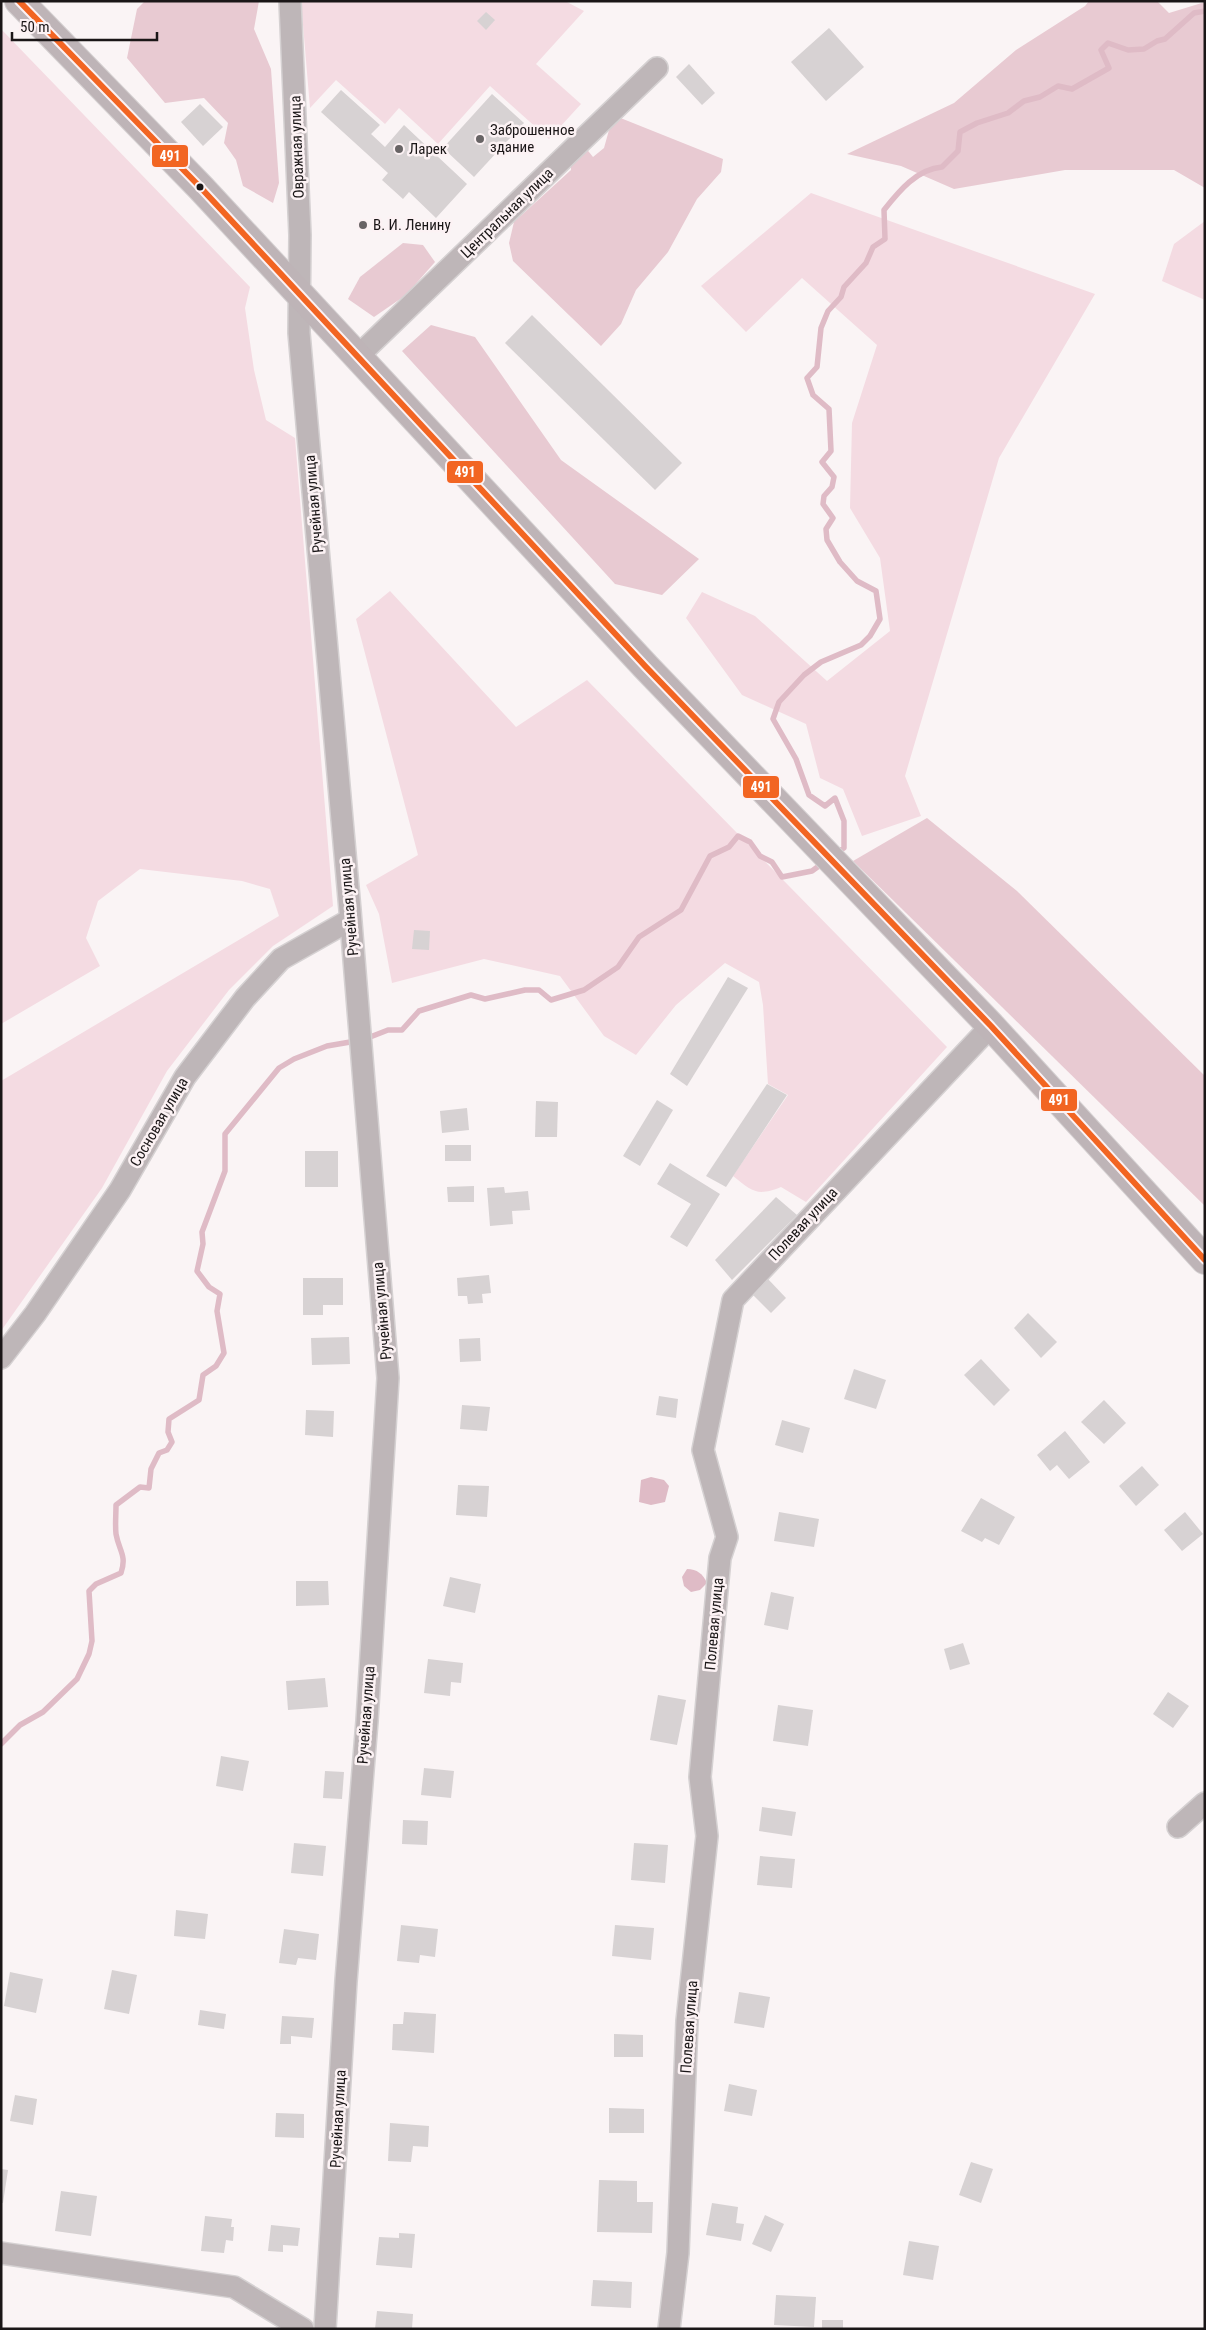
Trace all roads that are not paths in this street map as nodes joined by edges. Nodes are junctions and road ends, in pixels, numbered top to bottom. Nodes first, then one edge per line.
1 (19, 1) edge
2 (290, 1) edge
3 (657, 68) dead end
4 (298, 294) junction
5 (357, 357) junction
6 (350, 920) junction
7 (991, 1026) junction
8 (1205, 1260) edge
9 (1, 1358) edge
10 (1205, 1803) edge
11 (1178, 1827) dead end
12 (1, 2253) edge
13 (303, 2329) edge
14 (325, 2329) edge
15 (669, 2329) edge

1 - 4 main road
2 - 4 street, Овражная улица
3 - 5 street, Центральная улица
4 - 5 main road
4 - 6 street, Ручейная улица
5 - 7 main road
6 - 9 street, Сосновая улица
6 - 14 street, Ручейная улица
7 - 8 main road
7 - 15 street, Полевая улица
10 - 11 street
12 - 13 street

